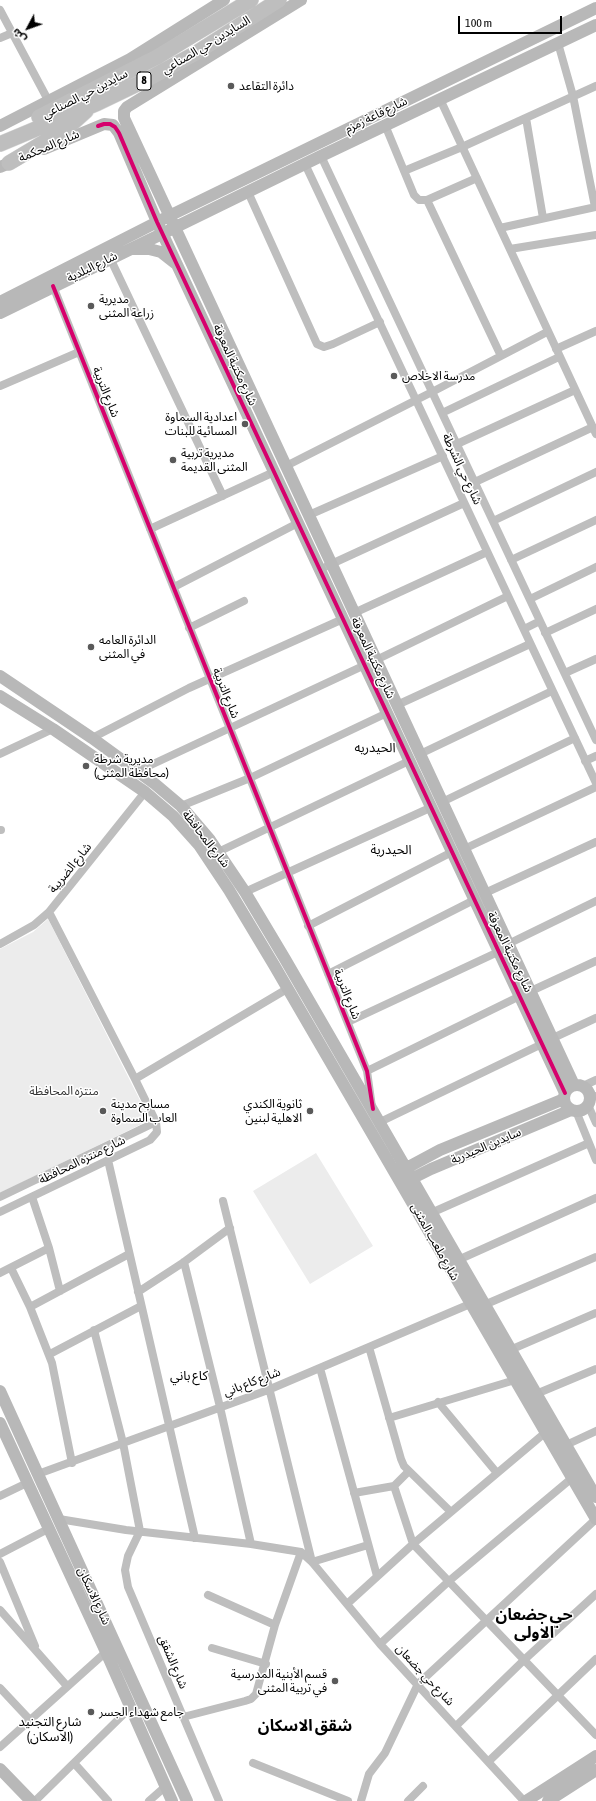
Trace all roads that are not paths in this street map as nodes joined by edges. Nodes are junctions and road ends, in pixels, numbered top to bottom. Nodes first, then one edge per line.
1 (251, 0) edge
2 (279, 0) edge
3 (301, 0) edge
4 (222, 1) edge
5 (596, 8) edge
6 (0, 10) edge
7 (596, 25) edge
8 (12, 33) junction
9 (0, 38) edge
10 (558, 43) junction
11 (481, 64) junction
12 (488, 76) junction
13 (596, 86) edge
14 (96, 96) junction
15 (573, 96) junction
16 (440, 99) junction
17 (48, 100) junction
18 (526, 118) junction
19 (385, 125) junction
20 (0, 126) edge
21 (98, 126) joint
22 (0, 135) edge
23 (0, 144) edge
24 (462, 147) junction
25 (321, 156) junction
26 (3, 161) edge
27 (145, 162) junction
28 (305, 164) junction
29 (270, 166) junction
30 (133, 167) junction
31 (404, 171) junction
32 (276, 178) junction
33 (477, 178) junction
34 (248, 192) junction
35 (427, 200) junction
36 (595, 207) edge
37 (169, 216) junction
38 (542, 218) junction
39 (157, 222) junction
40 (174, 227) junction
41 (500, 228) junction
42 (162, 233) junction
43 (596, 235) edge
44 (128, 249) junction
45 (510, 249) junction
46 (110, 258) junction
47 (177, 264) junction
48 (53, 286) junction
49 (24, 295) junction
50 (0, 302) edge
51 (0, 313) edge
52 (380, 322) junction
53 (596, 331) edge
54 (548, 332) junction
55 (556, 349) junction
56 (79, 352) junction
57 (501, 356) junction
58 (559, 357) junction
59 (0, 386) edge
60 (575, 390) junction
61 (432, 392) junction
62 (416, 400) junction
63 (442, 413) junction
64 (594, 431) edge
65 (457, 444) junction
66 (443, 456) junction
67 (286, 466) junction
68 (274, 472) junction
69 (596, 472) edge
70 (474, 482) junction
71 (222, 496) junction
72 (464, 503) junction
73 (309, 515) junction
74 (596, 520) edge
75 (493, 521) junction
76 (298, 523) junction
77 (150, 529) junction
78 (487, 552) junction
79 (511, 560) junction
80 (332, 565) junction
81 (596, 566) edge
82 (320, 570) junction
83 (174, 587) junction
84 (508, 596) junction
85 (530, 599) junction
86 (244, 601) dead end
87 (596, 609) edge
88 (349, 616) junction
89 (540, 621) junction
90 (189, 628) junction
91 (524, 629) junction
92 (545, 633) junction
93 (530, 644) junction
94 (596, 659) edge
95 (376, 660) junction
96 (365, 665) junction
97 (565, 673) junction
98 (0, 676) edge
99 (210, 679) junction
100 (552, 691) junction
101 (0, 696) edge
102 (397, 705) junction
103 (387, 713) junction
104 (53, 729) junction
105 (230, 730) junction
106 (92, 738) junction
107 (575, 738) junction
108 (596, 740) edge
109 (0, 754) edge
110 (420, 754) junction
111 (596, 756) edge
112 (409, 761) junction
113 (585, 761) junction
114 (138, 771) junction
115 (250, 778) junction
116 (596, 783) edge
117 (596, 787) edge
118 (145, 792) junction
119 (437, 804) junction
120 (181, 806) junction
121 (270, 828) junction
122 (596, 842) edge
123 (458, 850) junction
124 (218, 852) junction
125 (287, 873) junction
126 (245, 892) junction
127 (485, 893) junction
128 (474, 900) junction
129 (596, 901) edge
130 (49, 912) junction
131 (308, 926) junction
132 (0, 944) edge
133 (508, 944) junction
134 (498, 952) junction
135 (596, 961) edge
136 (280, 962) junction
137 (328, 974) junction
138 (287, 989) junction
139 (525, 994) junction
140 (596, 1018) edge
141 (348, 1022) junction
142 (553, 1038) junction
143 (542, 1044) junction
144 (367, 1071) junction
145 (135, 1079) junction
146 (596, 1080) edge
147 (579, 1085) junction
148 (564, 1096) junction
149 (592, 1100) edge
150 (373, 1110) junction
151 (573, 1110) junction
152 (156, 1122) junction
153 (380, 1122) junction
154 (596, 1123) edge
155 (589, 1143) junction
156 (108, 1160) junction
157 (596, 1160) edge
158 (404, 1176) junction
159 (0, 1197) edge
160 (32, 1197) junction
161 (596, 1198) edge
162 (223, 1201) dead end
163 (0, 1212) edge
164 (431, 1214) junction
165 (230, 1228) junction
166 (49, 1248) junction
167 (129, 1254) junction
168 (596, 1257) edge
169 (458, 1260) junction
170 (184, 1262) junction
171 (11, 1268) junction
172 (0, 1272) edge
173 (60, 1291) junction
174 (138, 1292) junction
175 (470, 1304) junction
176 (484, 1305) junction
177 (141, 1306) junction
178 (30, 1307) junction
179 (596, 1313) edge
180 (94, 1330) junction
181 (369, 1347) junction
182 (510, 1350) junction
183 (50, 1354) junction
184 (320, 1368) junction
185 (596, 1369) edge
186 (516, 1374) junction
187 (268, 1390) junction
188 (0, 1391) edge
189 (536, 1394) junction
190 (438, 1402) junction
191 (220, 1407) junction
192 (389, 1418) junction
193 (0, 1423) edge
194 (169, 1426) junction
195 (596, 1431) edge
196 (546, 1432) junction
197 (4, 1440) edge
198 (123, 1443) junction
199 (566, 1445) junction
200 (72, 1463) junction
201 (409, 1471) junction
202 (497, 1473) junction
203 (38, 1474) junction
204 (572, 1478) junction
205 (27, 1483) junction
206 (394, 1486) junction
207 (354, 1493) junction
208 (0, 1496) edge
209 (596, 1496) edge
210 (451, 1512) junction
211 (59, 1519) junction
212 (596, 1519) edge
213 (48, 1529) junction
214 (140, 1531) junction
215 (195, 1538) junction
216 (250, 1544) junction
217 (413, 1544) junction
218 (368, 1545) junction
219 (301, 1552) junction
220 (0, 1554) edge
221 (0, 1562) edge
222 (312, 1562) junction
223 (377, 1576) junction
224 (449, 1581) junction
225 (596, 1594) edge
226 (208, 1595) dead end
227 (347, 1604) junction
228 (0, 1610) edge
229 (486, 1620) junction
230 (275, 1625) junction
231 (380, 1644) junction
232 (212, 1648) dead end
233 (106, 1652) junction
234 (38, 1653) junction
235 (524, 1660) junction
236 (596, 1660) edge
237 (266, 1664) junction
238 (418, 1684) junction
239 (67, 1686) junction
240 (0, 1688) edge
241 (559, 1696) junction
242 (130, 1708) junction
243 (183, 1717) junction
244 (30, 1720) junction
245 (456, 1726) junction
246 (596, 1735) edge
247 (0, 1747) edge
248 (596, 1756) edge
249 (253, 1762) dead end
250 (489, 1762) junction
251 (74, 1763) junction
252 (0, 1769) edge
253 (596, 1770) edge
254 (166, 1786) junction
255 (423, 1786) dead end
256 (31, 1801) edge
257 (35, 1801) edge
258 (108, 1801) edge
259 (149, 1801) edge
260 (172, 1801) edge
261 (187, 1801) edge
262 (219, 1801) edge
263 (348, 1801) edge
264 (361, 1801) edge
265 (408, 1801) edge
266 (525, 1801) edge
267 (548, 1801) edge

1 - 14 highway, سايدين حي الصناعي / 8
2 - 14 highway, السايدين حي الصناعي / 8
3 - 27 main road, شارع مكتبة المعرفة
4 - 14 main road
5 - 11 main road, شارع قاعة زمزم
6 - 8 street
7 - 10 main road, شارع قاعة زمزم
8 - 9 street
8 - 17 street
10 - 12 main road, شارع قاعة زمزم
10 - 15 street
11 - 12 main road
11 - 29 main road, شارع قاعة زمزم
12 - 16 main road, شارع قاعة زمزم
13 - 15 street
14 - 17 main road
14 - 22 highway, سايدين حي الصناعي / 8
14 - 23 highway, السايدين حي الصناعي / 8
14 - 26 highway
14 - 26 highway
15 - 18 street
15 - 36 street
16 - 19 main road, شارع قاعة زمزم
16 - 24 street
17 - 20 main road
18 - 24 street
18 - 38 street
19 - 25 main road, شارع قاعة زمزم
19 - 31 street
21 - 26 main road, شارع المحكمة
21 - 30 main road, شارع مكتبة المعرفة
24 - 31 street
24 - 33 street
25 - 28 main road, شارع قاعة زمزم
25 - 61 street, شارع حي الشرطة
27 - 30 main road
27 - 37 main road, شارع مكتبة المعرفة
28 - 32 main road, شارع قاعة زمزم
28 - 52 street, شارع حي الشرطة
29 - 32 main road
29 - 37 main road, شارع قاعة زمزم
30 - 39 main road, شارع مكتبة المعرفة
31 - 35 street
32 - 34 main road, شارع قاعة زمزم
33 - 35 street
33 - 41 street
34 - 40 main road, شارع قاعة زمزم
34 - 52 street
35 - 57 street
36 - 38 street
37 - 39 main road, شارع قاعة زمزم
37 - 40 main road, شارع مكتبة المعرفة
38 - 41 street
39 - 42 main road, شارع مكتبة المعرفة
39 - 49 main road, شارع البلدية
40 - 42 main road, شارع قاعة زمزم
40 - 67 main road, شارع مكتبة المعرفة
41 - 45 street
42 - 44 main road, شارع البلدية
42 - 47 main road, شارع مكتبة المعرفة
43 - 45 street
44 - 46 main road, شارع البلدية
44 - 47 main road
45 - 54 street
46 - 48 main road, شارع البلدية
46 - 71 street
47 - 68 main road, شارع مكتبة المعرفة
48 - 49 main road, شارع البلدية
48 - 56 street, شارع التربية
49 - 50 main road, شارع البلدية
49 - 51 main road, شارع البلدية
52 - 62 street, شارع حي الشرطة
53 - 55 street
54 - 55 street
54 - 57 street
55 - 58 street
56 - 59 street
56 - 77 street, شارع التربية
57 - 61 street
58 - 60 street
58 - 63 street
60 - 64 street
60 - 65 street
61 - 62 street
61 - 63 street, شارع حي الشرطة
62 - 66 street, شارع حي الشرطة
62 - 67 street
63 - 65 street, شارع حي الشرطة
64 - 70 street
65 - 70 street, شارع حي الشرطة
66 - 72 street, شارع حي الشرطة
66 - 73 street
67 - 73 main road, شارع مكتبة المعرفة
68 - 71 street
68 - 76 main road, شارع مكتبة المعرفة
69 - 75 street
70 - 75 street, شارع حي الشرطة
71 - 77 street
72 - 78 street, شارع حي الشرطة
72 - 80 street
73 - 80 main road, شارع مكتبة المعرفة
74 - 79 street
75 - 79 street, شارع حي الشرطة
76 - 82 main road, شارع مكتبة المعرفة
76 - 83 street
77 - 83 street, شارع التربية
78 - 84 street, شارع حي الشرطة
78 - 88 street
79 - 85 street, شارع حي الشرطة
80 - 82 street
80 - 88 main road, شارع مكتبة المعرفة
81 - 85 street
82 - 88 main road, شارع مكتبة المعرفة
83 - 90 street, شارع التربية
84 - 91 street, شارع حي الشرطة
84 - 95 street
85 - 89 street, شارع حي الشرطة
86 - 90 street
87 - 92 street
88 - 95 main road, شارع مكتبة المعرفة
88 - 96 main road, شارع مكتبة المعرفة
88 - 99 street
89 - 91 street
89 - 92 street, شارع حي الشرطة
90 - 99 street, شارع التربية
91 - 93 street, شارع حي الشرطة
92 - 97 street, شارع حي الشرطة
93 - 100 street, شارع حي الشرطة
93 - 102 street
94 - 97 street
95 - 102 main road, شارع مكتبة المعرفة
96 - 103 main road, شارع مكتبة المعرفة
96 - 105 street
97 - 108 street, شارع حي الشرطة
98 - 106 main road, شارع المحافظة
99 - 105 street, شارع التربية
99 - 106 street
100 - 107 street, شارع حي الشرطة
100 - 110 street
101 - 104 main road, شارع المحافظة
102 - 110 main road, شارع مكتبة المعرفة
103 - 112 main road, شارع مكتبة المعرفة
103 - 115 street
104 - 109 street
104 - 118 main road, شارع المحافظة
105 - 114 street
105 - 115 street, شارع التربية
106 - 114 main road, شارع المحافظة
107 - 113 street, شارع حي الشرطة
107 - 119 street
110 - 119 main road, شارع مكتبة المعرفة
111 - 113 street
112 - 119 main road, شارع مكتبة المعرفة
112 - 121 street
113 - 116 street, شارع حي الشرطة
114 - 120 main road, شارع المحافظة
115 - 120 street
115 - 121 street, شارع التربية
117 - 123 street
118 - 130 street, شارع الضريبة
118 - 136 main road, شارع المحافظة
119 - 123 main road, شارع مكتبة المعرفة
119 - 125 street
120 - 124 main road, شارع المحافظة
121 - 124 street
121 - 125 street, شارع التربية
122 - 127 street
123 - 127 main road, شارع مكتبة المعرفة
123 - 128 main road, شارع مكتبة المعرفة
123 - 131 street
124 - 126 main road, شارع المحافظة
125 - 126 street
125 - 131 street, شارع التربية
126 - 136 main road, شارع المحافظة
127 - 133 main road, شارع مكتبة المعرفة
128 - 134 main road, شارع مكتبة المعرفة
128 - 137 street
129 - 133 street
130 - 132 street, شارع الضريبة
130 - 145 street
131 - 137 street, شارع التربية
133 - 139 main road, شارع مكتبة المعرفة
134 - 139 main road, شارع مكتبة المعرفة
134 - 141 street
135 - 139 street
136 - 138 main road, شارع ملعب المثنى
136 - 150 main road, شارع ملعب المثنى
137 - 141 street, شارع التربية
138 - 145 street
138 - 158 main road, شارع ملعب المثنى
139 - 142 main road, شارع مكتبة المعرفة
139 - 143 main road, شارع مكتبة المعرفة
139 - 144 street
140 - 142 street
141 - 144 street, شارع التربية
142 - 147 main road, شارع مكتبة المعرفة
143 - 148 main road, شارع مكتبة المعرفة
143 - 153 street
144 - 150 street, شارع التربية
145 - 152 street
146 - 147 street
147 - 148 main road
147 - 149 main road
148 - 151 main road
148 - 158 main road, سايدين الحيدرية
149 - 151 main road
149 - 154 street
150 - 153 main road, شارع ملعب المثنى
151 - 155 street
151 - 158 main road, سايدين الحيدرية
152 - 156 street, شارع منتزه المحافظة
152 - 159 street, شارع منتزه المحافظة
153 - 158 main road, شارع ملعب المثنى
155 - 157 street
155 - 164 street
156 - 160 street, شارع منتزه المحافظة
156 - 167 street
158 - 164 main road, شارع ملعب المثنى
158 - 175 main road, شارع ملعب المثنى
160 - 163 street, شارع منتزه المحافظة
160 - 166 street
161 - 169 street
162 - 165 street
164 - 169 main road, شارع ملعب المثنى
165 - 170 street
165 - 187 street
166 - 171 street
166 - 173 street
167 - 173 street
167 - 174 street
168 - 176 street
169 - 176 main road, شارع ملعب المثنى
170 - 174 street
170 - 191 street
171 - 172 street
171 - 178 street
173 - 178 street
174 - 177 street
175 - 181 street, شارع كاع باني
175 - 186 main road, شارع ملعب المثنى
176 - 182 main road, شارع ملعب المثنى
177 - 180 street
177 - 194 street
178 - 183 street
179 - 182 street
180 - 183 street
180 - 198 street
181 - 184 street, شارع كاع باني
181 - 192 street
182 - 186 main road, شارع ملعب المثنى
183 - 200 street
184 - 187 street, شارع كاع باني
184 - 207 street
185 - 189 street
186 - 189 main road, شارع ملعب المثنى
186 - 190 street
186 - 196 main road, شارع ملعب المثنى
187 - 191 street, شارع كاع باني
187 - 222 street
188 - 203 main road, شارع الاسكان
189 - 199 main road, شارع ملعب المثنى
190 - 192 street
190 - 202 street
191 - 194 street, شارع كاع باني
191 - 216 street
192 - 201 street
193 - 197 main road, شارع الاسكان
194 - 198 street, شارع كاع باني
194 - 215 street
195 - 199 street
196 - 202 street
196 - 204 main road, شارع ملعب المثنى
197 - 205 main road, شارع الاسكان
198 - 200 street, شارع كاع باني
198 - 214 street
199 - 209 main road, شارع ملعب المثنى
200 - 203 street, شارع كاع باني
201 - 206 street
201 - 210 street
202 - 210 street
203 - 211 main road, شارع الاسكان
204 - 212 main road, شارع ملعب المثنى
204 - 224 street
205 - 208 street
205 - 213 main road, شارع الاسكان
206 - 207 street
206 - 217 street
207 - 218 street
210 - 217 street
211 - 214 street
211 - 261 main road, شارع الاسكان
212 - 229 street
213 - 220 street
213 - 233 main road, شارع الاسكان
214 - 215 street
214 - 243 street, شارع الشقق
215 - 216 street
216 - 219 street
217 - 223 street
217 - 224 street
218 - 222 street
218 - 223 street
219 - 222 street
219 - 230 street
221 - 234 street
222 - 227 street, شارع حي جضعان
223 - 227 street
224 - 229 street
224 - 231 street
225 - 235 street
226 - 230 street
227 - 231 street, شارع حي جضعان
228 - 234 street
229 - 235 street
229 - 238 street
230 - 237 street
231 - 238 street, شارع حي جضعان
232 - 237 street
233 - 239 street
233 - 242 main road, شارع الاسكان
234 - 239 street
235 - 241 street
235 - 245 street
236 - 241 street
237 - 243 street
238 - 245 street, شارع حي جضعان
238 - 264 street
239 - 244 street
240 - 244 street
241 - 246 street
241 - 250 street
242 - 251 street
242 - 254 main road, شارع الاسكان
243 - 262 street, شارع الشقق
244 - 247 street
245 - 250 street, شارع حي جضعان
248 - 266 main road
249 - 263 street
250 - 266 street, شارع حي جضعان
251 - 257 street
251 - 258 street
252 - 256 main road
253 - 267 main road
254 - 259 street
254 - 260 main road, شارع الاسكان
255 - 265 street

